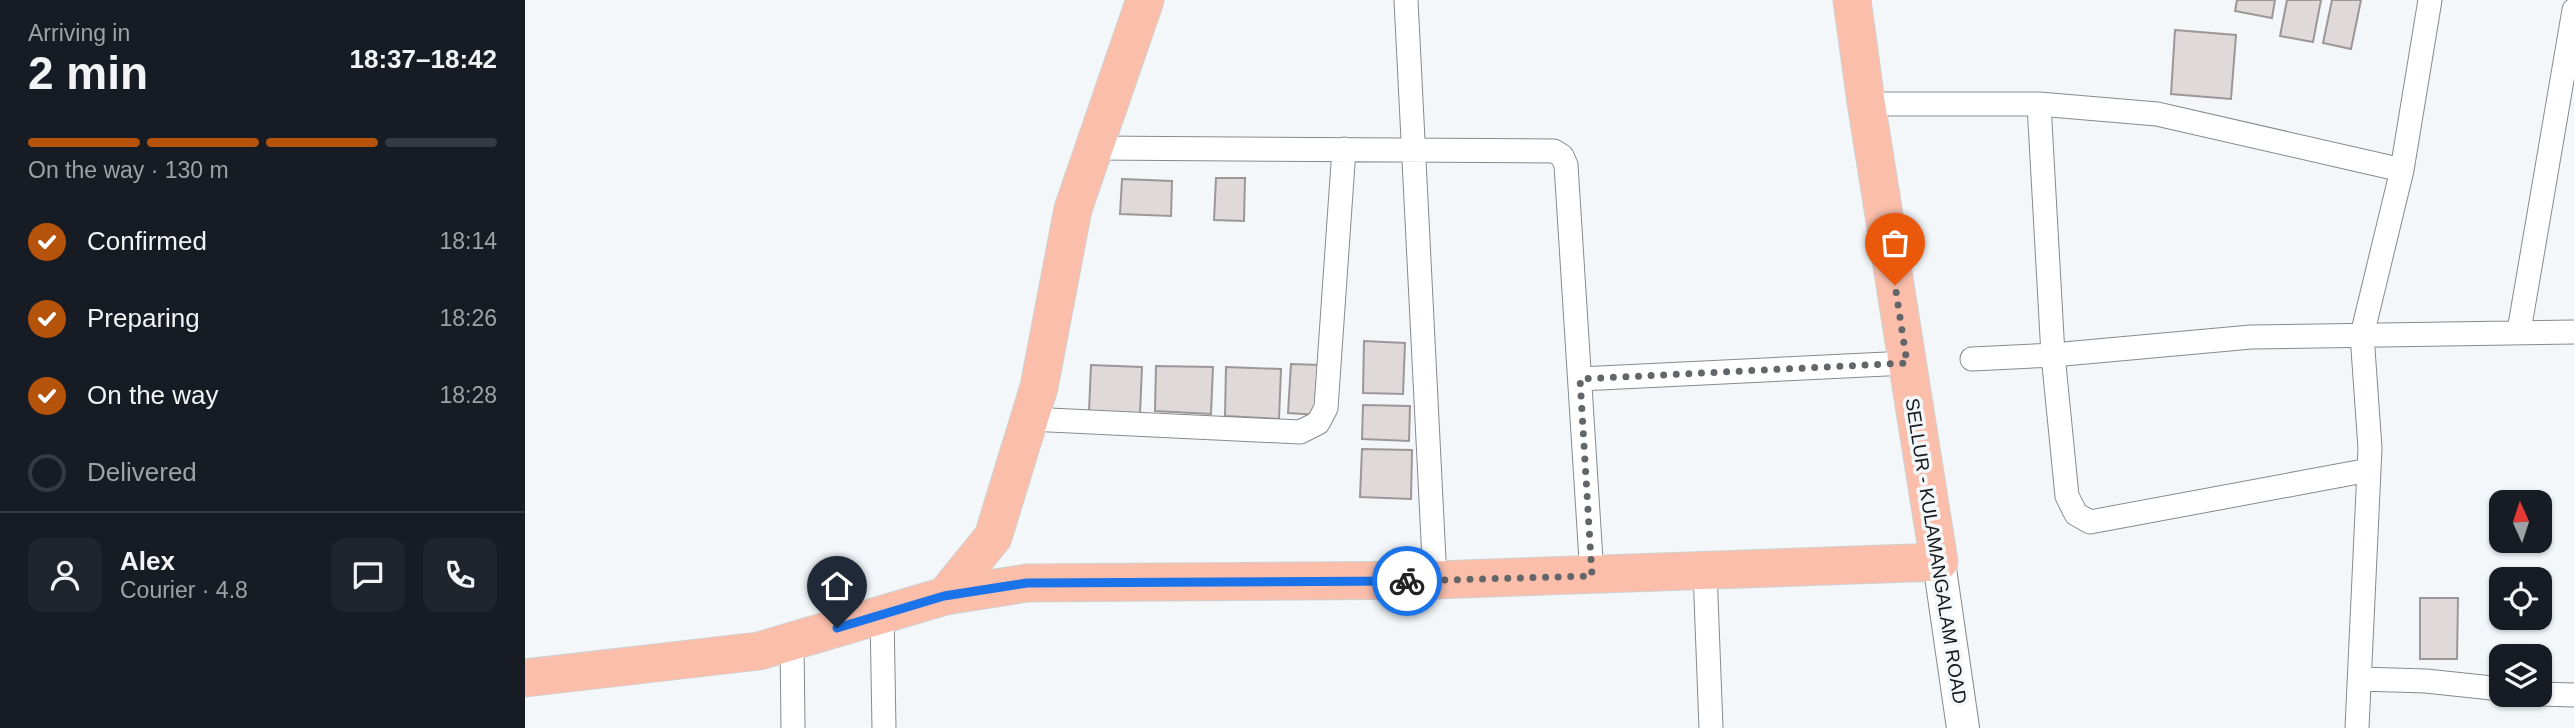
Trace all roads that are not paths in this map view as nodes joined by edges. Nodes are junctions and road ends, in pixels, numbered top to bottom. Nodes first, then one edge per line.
1 (1146, 0) edge
2 (1406, 0) edge
3 (1852, 0) edge
4 (2430, 0) edge
5 (2574, 10) edge
6 (2570, 61) edge
7 (1881, 103) junction
8 (2039, 104) junction
9 (1094, 148) junction
10 (1344, 149) junction
11 (1413, 150) junction
12 (2402, 170) junction
13 (2519, 331) junction
14 (2574, 332) edge
15 (2362, 335) junction
16 (2053, 355) junction
17 (1972, 359) dead end
18 (1907, 363) junction
19 (1580, 379) junction
20 (1029, 419) junction
21 (2369, 470) junction
22 (1939, 562) junction
23 (1705, 571) junction
24 (1592, 576) junction
25 (1435, 580) junction
26 (944, 596) junction
27 (882, 614) junction
28 (792, 641) junction
29 (525, 678) edge
30 (2360, 679) junction
31 (2489, 689) edge
32 (2552, 694) edge
33 (2574, 695) edge
34 (793, 728) edge
35 (884, 728) edge
36 (1711, 728) edge
37 (1963, 728) edge
38 (2357, 728) edge

1 - 9 main road
2 - 11 street
3 - 7 main road, SELLUR - KULAMANGALAM ROAD
4 - 12 street
5 - 6 street
6 - 13 street
7 - 8 street
7 - 18 main road, SELLUR - KULAMANGALAM ROAD
8 - 12 street
8 - 16 street
9 - 10 street
9 - 20 main road
10 - 11 street
10 - 20 street
11 - 19 street
11 - 25 street
12 - 15 street
13 - 14 street
13 - 15 street
15 - 16 street
15 - 21 street
16 - 17 street
16 - 21 street
18 - 19 street
18 - 22 main road, SELLUR - KULAMANGALAM ROAD
19 - 24 street
20 - 26 main road
21 - 30 street
22 - 23 main road
22 - 37 main road, SELLUR - KULAMANGALAM ROAD
23 - 24 main road
23 - 36 street
24 - 25 main road
25 - 26 main road
26 - 27 main road
27 - 28 main road
27 - 35 street
28 - 29 main road
28 - 34 street
30 - 31 street
30 - 38 street
32 - 33 street

